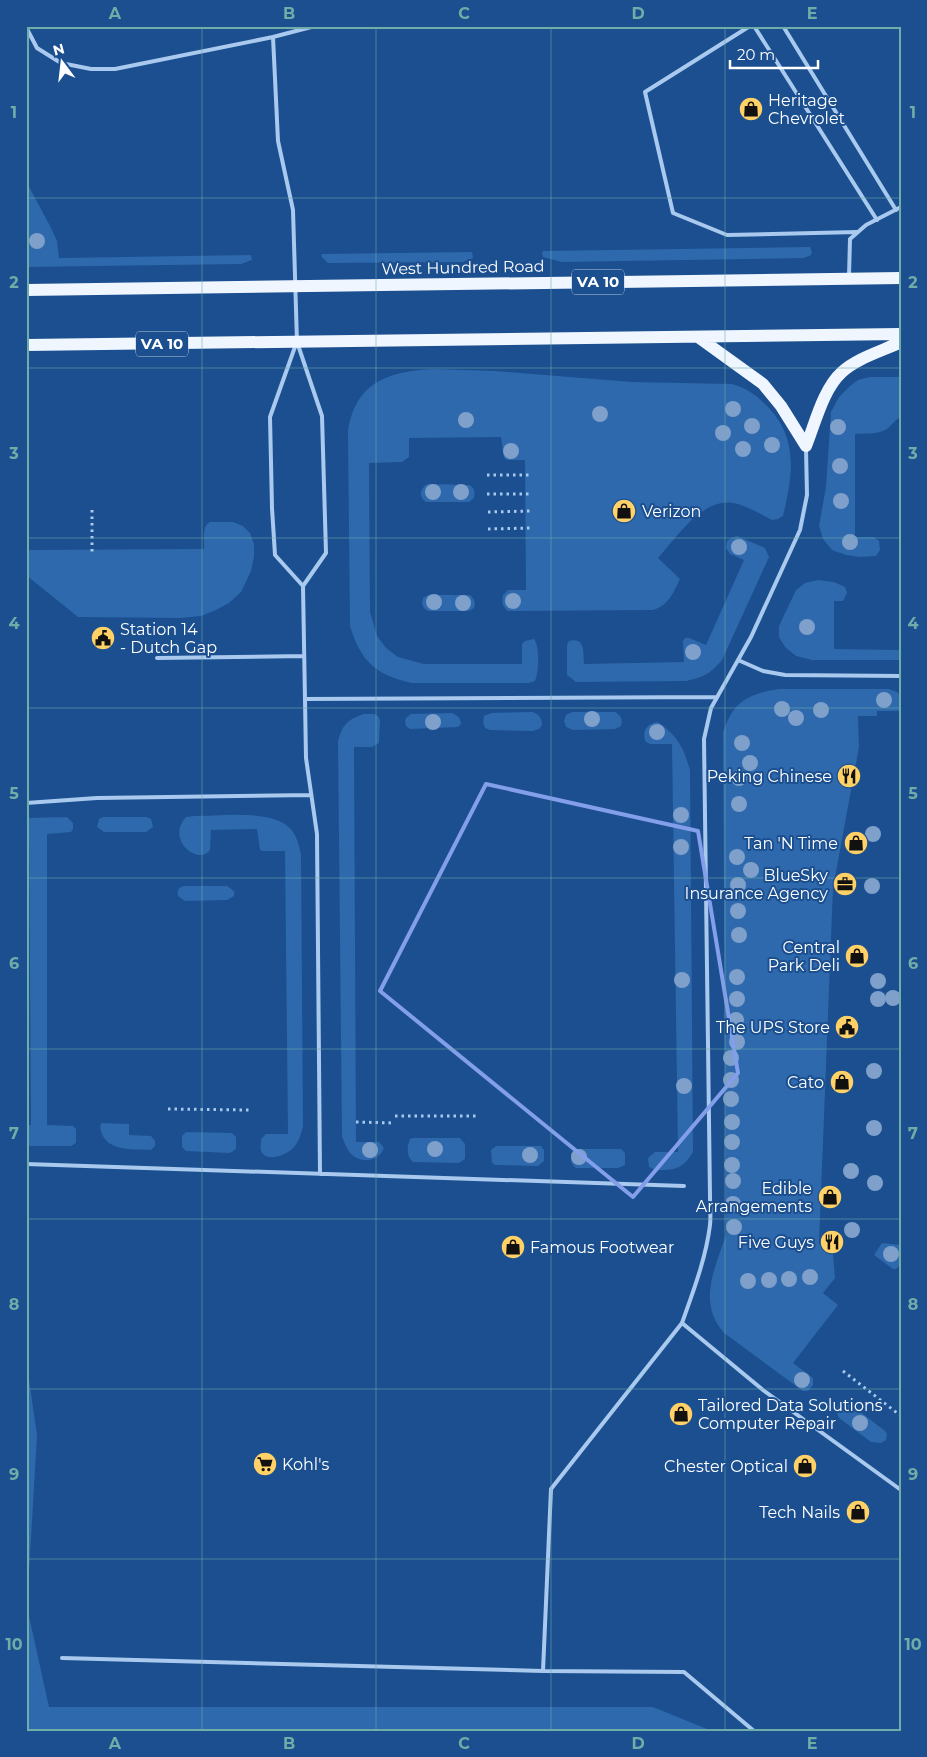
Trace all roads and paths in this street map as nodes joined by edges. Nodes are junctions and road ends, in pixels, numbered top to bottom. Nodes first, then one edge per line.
1 (26, 26) edge
2 (315, 26) edge
3 (750, 26) edge
4 (754, 26) edge
5 (783, 26) edge
6 (273, 37) junction
7 (901, 207) edge
8 (896, 210) junction
9 (876, 220) junction
10 (857, 232) junction
11 (901, 278) edge
12 (848, 279) junction
13 (295, 285) junction
14 (26, 290) edge
15 (901, 334) edge
16 (698, 337) junction
17 (297, 342) junction
18 (901, 342) edge
19 (26, 345) edge
20 (806, 446) junction
21 (487, 475) dead end
22 (531, 475) dead end
23 (487, 494) dead end
24 (532, 494) dead end
25 (92, 510) dead end
26 (531, 511) dead end
27 (488, 512) dead end
28 (531, 528) dead end
29 (488, 529) dead end
30 (92, 553) dead end
31 (304, 586) junction
32 (304, 656) junction
33 (157, 658) dead end
34 (738, 660) junction
35 (901, 676) edge
36 (717, 697) junction
37 (305, 699) junction
38 (312, 795) junction
39 (26, 804) edge
40 (168, 1109) dead end
41 (249, 1110) dead end
42 (395, 1116) dead end
43 (478, 1116) dead end
44 (356, 1122) dead end
45 (395, 1123) dead end
46 (26, 1164) edge
47 (320, 1174) junction
48 (684, 1186) dead end
49 (682, 1323) junction
50 (843, 1371) dead end
51 (901, 1416) edge
52 (901, 1490) edge
53 (62, 1658) dead end
54 (543, 1671) junction
55 (754, 1731) edge

1 - 6 lane
2 - 6 lane
3 - 10 lane
4 - 9 lane
5 - 8 lane
6 - 13 lane
7 - 8 lane
8 - 9 lane
9 - 10 lane
10 - 12 lane
11 - 12 main road, West Hundred Road / VA 10
12 - 13 main road, West Hundred Road / VA 10
13 - 14 main road, West Hundred Road / VA 10
13 - 17 lane
15 - 16 main road, VA 10
16 - 17 main road, VA 10
16 - 20 main road
17 - 19 main road, VA 10
17 - 31 lane
17 - 31 lane
18 - 20 main road
20 - 34 lane
21 - 22 path
23 - 24 path
25 - 30 path
26 - 27 path
28 - 29 path
31 - 32 lane
32 - 33 lane
32 - 37 lane
34 - 35 lane
34 - 36 lane
36 - 37 lane
36 - 49 lane
37 - 38 lane
38 - 39 lane
38 - 47 lane
40 - 41 path
42 - 43 path
44 - 45 path
46 - 47 lane
47 - 48 lane
49 - 52 lane
49 - 54 lane
50 - 51 path
53 - 54 lane
54 - 55 lane

